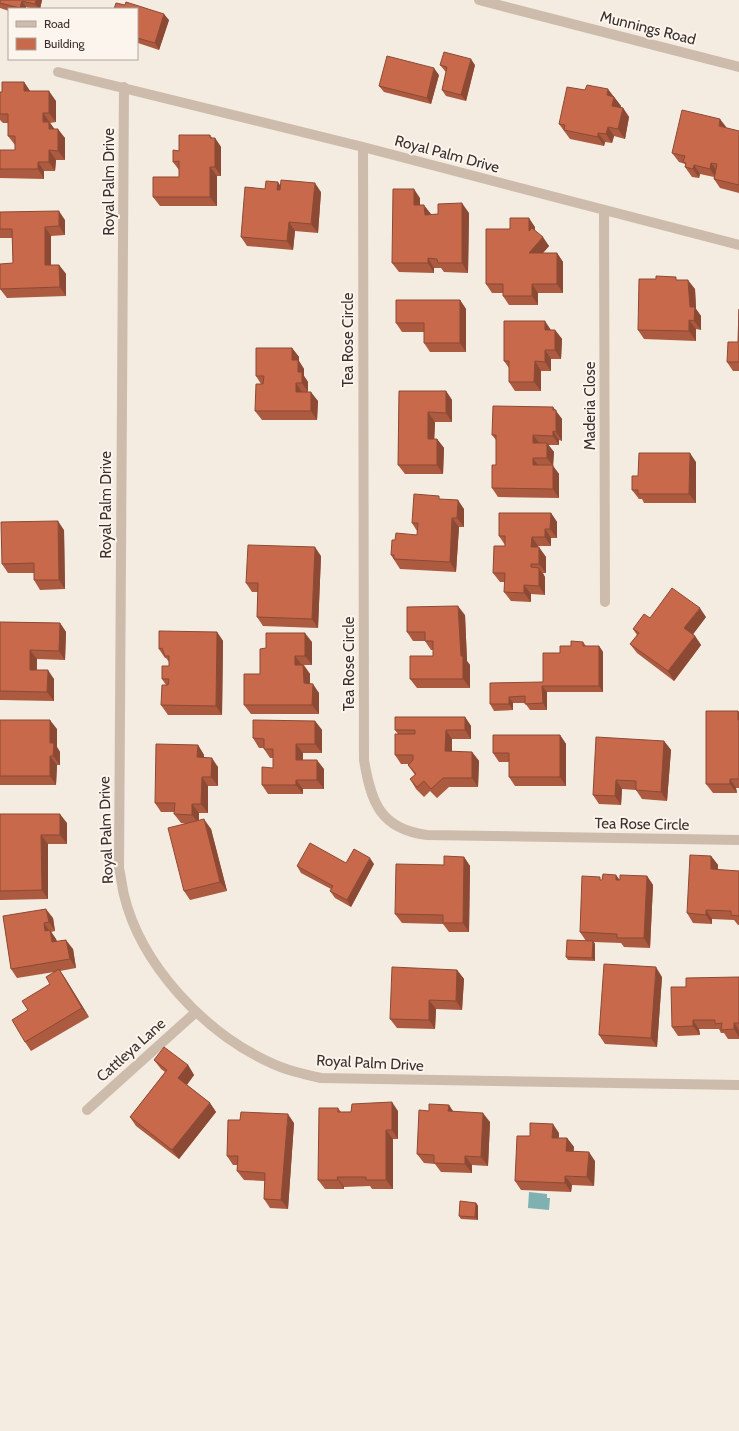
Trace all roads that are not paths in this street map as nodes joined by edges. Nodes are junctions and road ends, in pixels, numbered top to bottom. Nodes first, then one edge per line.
1 (479, 0) edge
2 (739, 67) edge
3 (58, 72) dead end
4 (124, 88) junction
5 (363, 147) junction
6 (604, 210) junction
7 (739, 245) edge
8 (606, 602) dead end
9 (739, 840) edge
10 (196, 1012) junction
11 (739, 1085) edge
12 (87, 1110) dead end

1 - 2 street, Munnings Road
3 - 4 street, Royal Palm Drive
4 - 5 street, Royal Palm Drive
4 - 10 street, Royal Palm Drive
5 - 6 street, Royal Palm Drive
5 - 9 street, Tea Rose Circle
6 - 7 street, Royal Palm Drive
6 - 8 street, Maderia Close
10 - 11 street, Royal Palm Drive
10 - 12 street, Cattleya Lane

